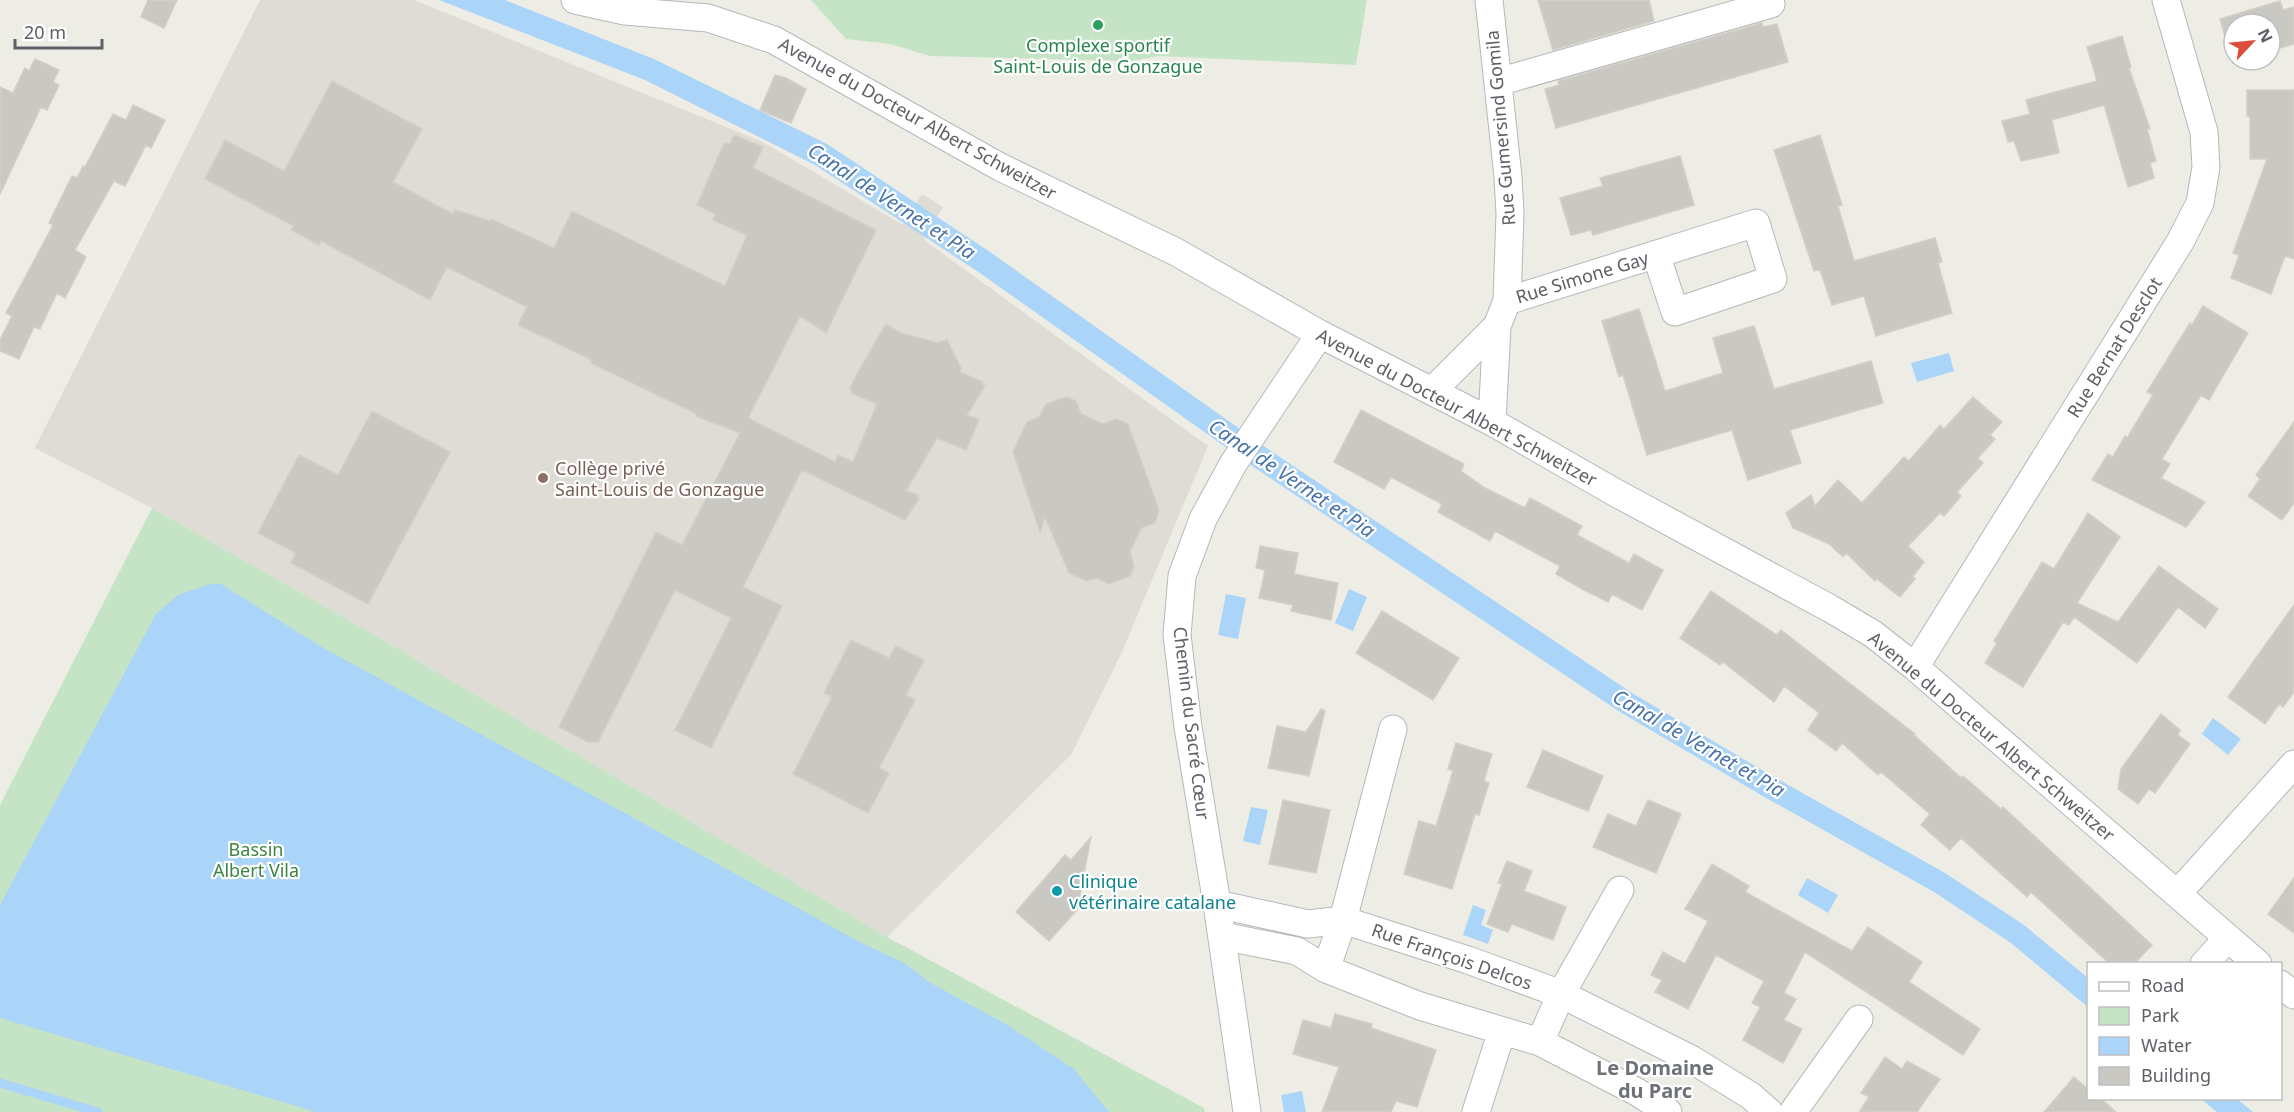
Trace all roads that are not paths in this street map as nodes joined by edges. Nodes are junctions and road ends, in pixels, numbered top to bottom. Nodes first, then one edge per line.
1 (575, 0) edge
2 (1488, 0) edge
3 (1770, 0) edge
4 (2166, 0) edge
5 (1498, 82) junction
6 (1656, 254) dead end
7 (1507, 301) junction
8 (1497, 326) junction
9 (1320, 334) junction
10 (1432, 391) junction
11 (1492, 422) junction
12 (1915, 667) junction
13 (1393, 729) dead end
14 (2294, 764) edge
15 (1620, 890) dead end
16 (2178, 893) junction
17 (1217, 904) junction
18 (1343, 920) junction
19 (1222, 936) junction
20 (2228, 938) junction
21 (2205, 962) edge
22 (2257, 962) edge
23 (1326, 969) junction
24 (2282, 986) edge
25 (1562, 994) junction
26 (2294, 995) edge
27 (1859, 1019) dead end
28 (1502, 1031) junction
29 (1540, 1042) junction
30 (1247, 1112) edge
31 (1476, 1112) edge
32 (1668, 1112) edge
33 (1769, 1112) edge
34 (1793, 1112) edge

1 - 9 street, Avenue du Docteur Albert Schweitzer
2 - 5 street, Rue Gumersind Gomila
3 - 5 street
4 - 12 street, Rue Bernat Desclot
5 - 7 street, Rue Gumersind Gomila
6 - 7 street, Rue Simone Gay
7 - 8 street, Rue Gumersind Gomila
8 - 10 street, Rue Gumersind Gomila
8 - 11 street, Rue Gumersind Gomila
9 - 10 street, Avenue du Docteur Albert Schweitzer
9 - 17 street, Chemin du Sacré Cœur
10 - 11 street, Avenue du Docteur Albert Schweitzer
11 - 12 street, Avenue du Docteur Albert Schweitzer
12 - 16 street, Avenue du Docteur Albert Schweitzer
13 - 18 street
14 - 16 street
15 - 25 street
16 - 20 street, Avenue du Docteur Albert Schweitzer
17 - 18 street, Rue François Delcos
17 - 19 street, Chemin du Sacré Cœur
18 - 23 street
18 - 25 street, Rue François Delcos
19 - 23 street
19 - 30 street, Chemin du Sacré Cœur
20 - 21 street
20 - 22 street, Avenue du Docteur Albert Schweitzer
23 - 28 street
24 - 26 street
25 - 29 street
25 - 33 street, Rue François Delcos
27 - 34 street
28 - 29 street
28 - 31 street
29 - 32 street

